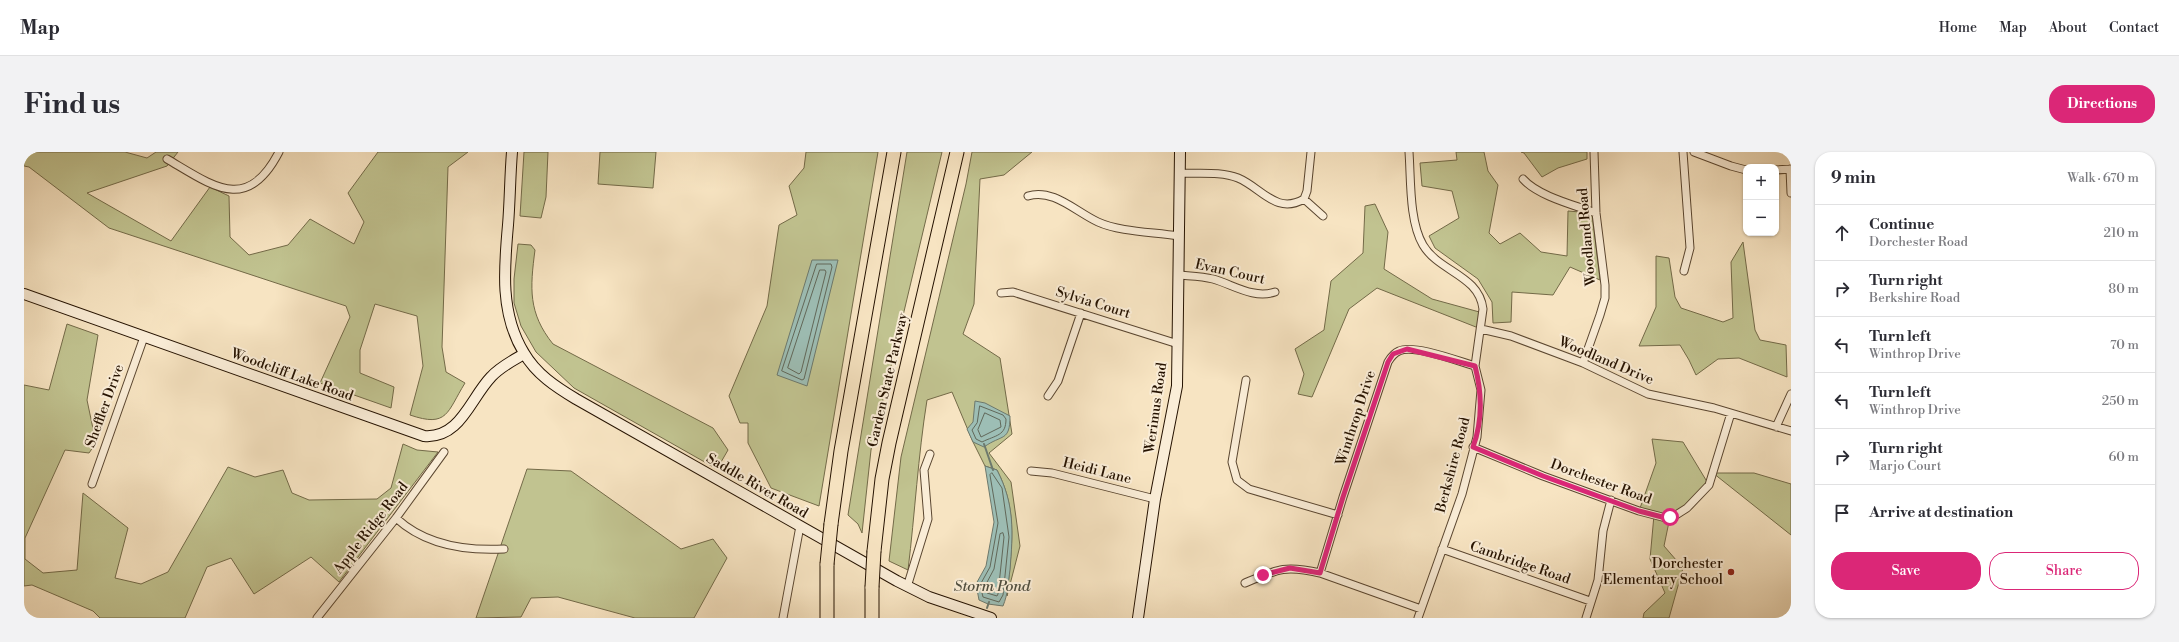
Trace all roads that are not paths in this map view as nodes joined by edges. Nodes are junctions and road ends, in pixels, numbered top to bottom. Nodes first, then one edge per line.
1 (279, 152) edge
2 (512, 152) edge
3 (894, 152) edge
4 (957, 152) edge
5 (1180, 152) edge
6 (1310, 152) edge
7 (1409, 152) edge
8 (1594, 152) edge
9 (1683, 152) edge
10 (1694, 152) edge
11 (167, 159) dead end
12 (1743, 169) edge
13 (1791, 169) edge
14 (1779, 170) edge
15 (1180, 173) junction
16 (1522, 179) dead end
17 (1791, 194) edge
18 (1028, 196) dead end
19 (1304, 199) junction
20 (1596, 214) junction
21 (1323, 216) dead end
22 (1178, 236) junction
23 (1684, 271) dead end
24 (1179, 276) junction
25 (1275, 292) dead end
26 (1001, 293) dead end
27 (24, 294) edge
28 (1081, 313) junction
29 (1481, 329) junction
30 (144, 337) junction
31 (1178, 344) junction
32 (524, 354) junction
33 (1583, 363) junction
34 (1475, 366) junction
35 (1246, 380) dead end
36 (1791, 394) edge
37 (1048, 396) dead end
38 (1731, 413) junction
39 (1776, 427) junction
40 (1791, 431) edge
41 (1473, 447) junction
42 (444, 452) dead end
43 (930, 454) dead end
44 (1031, 471) dead end
45 (92, 484) dead end
46 (1155, 499) junction
47 (1611, 500) junction
48 (1338, 515) junction
49 (396, 518) junction
50 (800, 526) junction
51 (504, 549) dead end
52 (1442, 549) junction
53 (1320, 573) junction
54 (1245, 583) dead end
55 (907, 587) junction
56 (1590, 601) junction
57 (1421, 609) junction
58 (317, 618) edge
59 (783, 618) edge
60 (826, 618) edge
61 (872, 618) edge
62 (991, 618) edge
63 (1138, 618) edge
64 (1418, 618) edge
65 (1586, 618) edge

1 - 11 street
2 - 32 main road, Saddle River Road
3 - 60 highway, bridge
4 - 61 highway, Garden State Parkway, bridge
5 - 15 main road, Werimus Road
6 - 19 street
7 - 29 street, Berkshire Road
8 - 20 street, Woodland Road
9 - 23 street
10 - 12 street
13 - 14 street
13 - 17 street
15 - 19 street
15 - 22 main road, Werimus Road
16 - 20 street
18 - 22 street
19 - 21 street
20 - 33 street, Woodland Road
22 - 24 main road, Werimus Road
24 - 25 street, Evan Court
24 - 31 main road, Werimus Road
26 - 28 street, Sylvia Court
27 - 30 main road, Woodcliff Lake Road
28 - 31 street, Sylvia Court
28 - 37 street
29 - 33 street, Woodland Drive
29 - 34 street, Berkshire Road
30 - 32 main road, Woodcliff Lake Road
30 - 45 street, Sheffler Drive
31 - 46 main road, Werimus Road
32 - 50 main road, Saddle River Road
33 - 38 street, Woodland Drive
34 - 41 street, Berkshire Road
34 - 48 street, Winthrop Drive
35 - 48 street
36 - 39 street
38 - 39 street, Woodland Drive
38 - 47 street, Dorchester Road
39 - 40 street, Woodland Drive
41 - 47 street, Dorchester Road
41 - 52 street, Berkshire Road
42 - 49 street, Apple Ridge Road
43 - 55 street
44 - 46 street, Heidi Lane
46 - 63 main road, Werimus Road
47 - 56 street
48 - 53 street, Winthrop Drive
49 - 51 street
49 - 58 street, Apple Ridge Road
50 - 55 main road, Saddle River Road
50 - 59 street
52 - 56 street, Cambridge Road
52 - 57 street, Berkshire Road
53 - 54 street
53 - 57 street
55 - 62 main road, Saddle River Road
56 - 65 street
57 - 64 street, Berkshire Road

